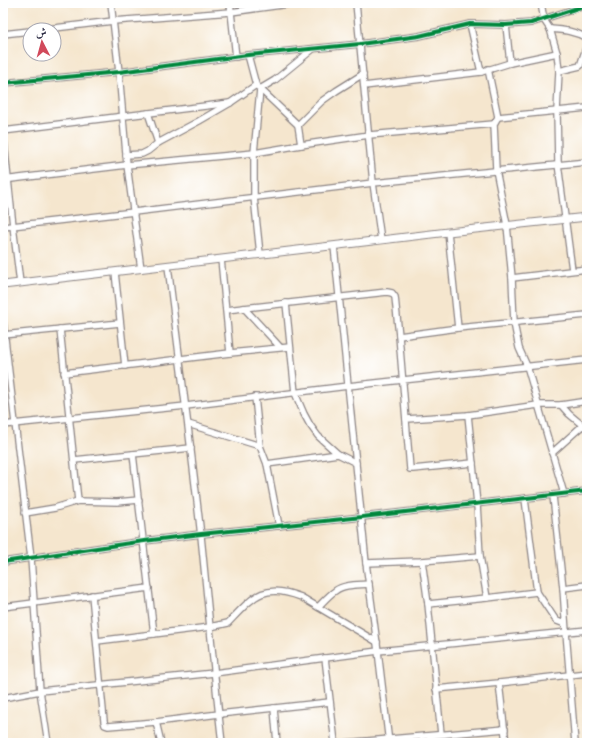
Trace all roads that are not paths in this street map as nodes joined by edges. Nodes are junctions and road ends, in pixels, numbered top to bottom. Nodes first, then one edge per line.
1 (111, 3) edge
2 (230, 3) edge
3 (296, 3) edge
4 (356, 3) edge
5 (541, 3) edge
6 (587, 5) edge
7 (231, 12) junction
8 (544, 20) junction
9 (113, 21) junction
10 (470, 24) junction
11 (506, 25) junction
12 (62, 27) edge
13 (550, 29) junction
14 (22, 32) edge
15 (3, 34) edge
16 (587, 38) edge
17 (360, 44) junction
18 (587, 45) edge
19 (314, 48) junction
20 (557, 53) junction
21 (248, 55) junction
22 (236, 57) junction
23 (510, 63) junction
24 (580, 66) junction
25 (587, 66) edge
26 (488, 69) junction
27 (559, 71) junction
28 (119, 72) junction
29 (481, 72) junction
30 (363, 74) junction
31 (3, 83) edge
32 (364, 86) junction
33 (258, 87) junction
34 (230, 104) junction
35 (587, 108) edge
36 (557, 111) junction
37 (148, 113) junction
38 (123, 117) junction
39 (498, 117) junction
40 (494, 124) junction
41 (298, 125) junction
42 (3, 131) edge
43 (369, 135) junction
44 (158, 143) junction
45 (301, 145) junction
46 (254, 153) junction
47 (126, 155) junction
48 (587, 162) edge
49 (558, 164) junction
50 (127, 165) junction
51 (496, 170) junction
52 (5, 179) edge
53 (374, 183) junction
54 (254, 197) junction
55 (134, 212) junction
56 (587, 217) edge
57 (565, 219) junction
58 (507, 225) junction
59 (13, 226) junction
60 (3, 227) edge
61 (448, 232) junction
62 (381, 240) junction
63 (334, 246) junction
64 (260, 254) junction
65 (221, 259) junction
66 (168, 266) junction
67 (141, 269) junction
68 (587, 269) edge
69 (572, 270) junction
70 (115, 272) junction
71 (512, 278) junction
72 (20, 283) junction
73 (3, 285) edge
74 (340, 297) junction
75 (286, 303) junction
76 (244, 308) junction
77 (226, 310) junction
78 (587, 315) edge
79 (3, 322) edge
80 (120, 322) junction
81 (514, 323) junction
82 (458, 328) junction
83 (60, 330) junction
84 (4, 335) edge
85 (400, 336) junction
86 (280, 347) junction
87 (290, 347) junction
88 (230, 353) junction
89 (180, 359) junction
90 (587, 360) edge
91 (126, 366) junction
92 (527, 366) junction
93 (64, 373) junction
94 (403, 380) junction
95 (348, 386) junction
96 (295, 392) junction
97 (255, 397) junction
98 (587, 402) edge
99 (538, 404) junction
100 (561, 405) junction
101 (186, 406) junction
102 (468, 415) junction
103 (69, 418) junction
104 (406, 419) junction
105 (15, 424) junction
106 (188, 424) junction
107 (3, 425) edge
108 (585, 427) edge
109 (260, 446) junction
110 (191, 448) junction
111 (133, 454) junction
112 (338, 454) junction
113 (552, 454) junction
114 (74, 460) junction
115 (356, 463) junction
116 (473, 463) junction
117 (267, 464) junction
118 (587, 492) edge
119 (564, 494) junction
120 (553, 496) junction
121 (525, 499) junction
122 (139, 500) junction
123 (78, 501) junction
124 (477, 504) junction
125 (25, 513) junction
126 (362, 517) junction
127 (279, 526) junction
128 (201, 534) junction
129 (144, 541) junction
130 (480, 556) junction
131 (31, 558) junction
132 (422, 561) junction
133 (3, 562) edge
134 (366, 563) junction
135 (369, 584) junction
136 (587, 585) edge
137 (149, 588) junction
138 (563, 588) junction
139 (537, 592) junction
140 (92, 595) junction
141 (487, 598) junction
142 (34, 603) junction
143 (428, 604) junction
144 (3, 607) edge
145 (318, 607) junction
146 (565, 624) junction
147 (210, 627) junction
148 (587, 630) edge
149 (566, 632) junction
150 (154, 634) junction
151 (97, 641) junction
152 (377, 642) junction
153 (431, 646) junction
154 (378, 651) junction
155 (325, 658) junction
156 (214, 673) junction
157 (587, 673) edge
158 (570, 674) junction
159 (499, 683) junction
160 (100, 685) junction
161 (436, 689) junction
162 (40, 691) junction
163 (4, 698) edge
164 (330, 702) junction
165 (274, 708) junction
166 (219, 714) junction
167 (156, 722) junction
168 (504, 729) junction
169 (441, 734) junction
170 (389, 741) edge
171 (48, 743) edge
172 (161, 743) edge
173 (222, 743) edge
174 (277, 743) edge
175 (335, 743) edge
176 (344, 743) edge
177 (506, 743) edge
178 (575, 743) edge

1 - 9 street
2 - 7 street
3 - 7 street
4 - 17 street
5 - 8 street
6 - 8 street
7 - 9 street
7 - 22 street
8 - 11 street
8 - 13 street
9 - 12 street
9 - 28 street
10 - 11 street
10 - 17 street
10 - 29 street
11 - 23 street
13 - 16 street
13 - 20 street
14 - 15 street
17 - 19 street
17 - 30 street
18 - 24 street
19 - 21 street
19 - 33 street
20 - 23 street
20 - 27 street
21 - 22 street
21 - 33 street
22 - 28 street
23 - 26 street
24 - 25 street
24 - 27 street
26 - 29 street
26 - 39 street
27 - 36 street
28 - 31 street
28 - 38 street
29 - 32 street
30 - 32 street
30 - 41 street
32 - 43 street
33 - 34 street
33 - 41 street
33 - 46 street
34 - 37 street
34 - 44 street
35 - 36 street
36 - 39 street
36 - 49 street
37 - 38 street
37 - 44 street
38 - 42 street
38 - 47 street
39 - 40 street
40 - 43 street
40 - 51 street
41 - 45 street
42 - 52 street
43 - 45 street
43 - 53 street
44 - 47 street
45 - 46 street
46 - 50 street
46 - 54 street
47 - 50 street
48 - 49 street
49 - 51 street
49 - 57 street
50 - 52 street
50 - 55 street
51 - 53 street
51 - 58 street
52 - 59 street
53 - 54 street
53 - 62 street
54 - 55 street
54 - 64 street
55 - 59 street
55 - 67 street
56 - 57 street
57 - 58 street
57 - 69 street
58 - 61 street
58 - 71 street
59 - 60 street
59 - 72 street
61 - 62 street
61 - 82 street
62 - 63 street
63 - 64 street
63 - 74 street
64 - 65 street
65 - 66 street
65 - 77 street
66 - 67 street
66 - 89 street
67 - 70 street
68 - 69 street
69 - 71 street
70 - 72 street
70 - 80 street
71 - 81 street
72 - 73 street
74 - 75 street
74 - 85 street
74 - 95 street
75 - 76 street
75 - 87 street
76 - 77 street
76 - 86 street
77 - 88 street
78 - 81 street
79 - 84 street
80 - 83 street
80 - 91 street
81 - 82 street
81 - 92 street
82 - 85 street
83 - 84 street
83 - 93 street
84 - 105 street
85 - 94 street
86 - 87 street
86 - 88 street
87 - 96 street
88 - 89 street
89 - 91 street
89 - 101 street
90 - 92 street
91 - 93 street
92 - 94 street
92 - 99 street
93 - 103 street
94 - 95 street
94 - 104 street
95 - 96 street
95 - 115 street
96 - 97 street
96 - 112 street
97 - 101 street
97 - 109 street
98 - 100 street
99 - 100 street
99 - 102 street
99 - 113 street
100 - 108 street
101 - 103 street
101 - 106 street
102 - 104 street
102 - 116 street
103 - 105 street
103 - 114 street
104 - 116 street
105 - 107 street
105 - 125 street
106 - 109 street
106 - 110 street
108 - 113 street
109 - 117 street
110 - 111 street
110 - 128 street
111 - 114 street
111 - 122 street
112 - 115 street
112 - 117 street
113 - 119 street
114 - 123 street
115 - 126 street
116 - 124 street
117 - 127 street
118 - 119 street
119 - 120 street
120 - 121 street
120 - 138 street
121 - 124 street
121 - 139 street
122 - 123 street
122 - 129 street
123 - 125 street
124 - 126 street
124 - 130 street
125 - 131 street
126 - 127 street
126 - 134 street
127 - 128 street
128 - 129 street
128 - 147 street
129 - 131 street
129 - 137 street
130 - 132 street
130 - 141 street
131 - 133 street
131 - 142 street
132 - 134 street
132 - 143 street
134 - 135 street
135 - 145 street
135 - 152 street
136 - 138 street
137 - 140 street
137 - 150 street
138 - 146 street
139 - 141 street
139 - 146 street
140 - 142 street
140 - 151 street
141 - 143 street
142 - 144 street
142 - 162 street
143 - 153 street
145 - 147 street
145 - 152 street
146 - 149 street
147 - 150 street
147 - 156 street
148 - 149 street
149 - 153 street
149 - 158 street
150 - 151 street
151 - 160 street
152 - 154 street
153 - 154 street
153 - 161 street
154 - 155 street
154 - 170 street
155 - 156 street
155 - 164 street
156 - 160 street
156 - 166 street
157 - 158 street
158 - 159 street
158 - 178 street
159 - 161 street
159 - 168 street
160 - 162 street
160 - 167 street
161 - 169 street
162 - 163 street
162 - 171 street
164 - 165 street
164 - 175 street
165 - 166 street
165 - 174 street
166 - 167 street
166 - 173 street
167 - 172 street
168 - 169 street
168 - 177 street
169 - 170 street
170 - 176 street

